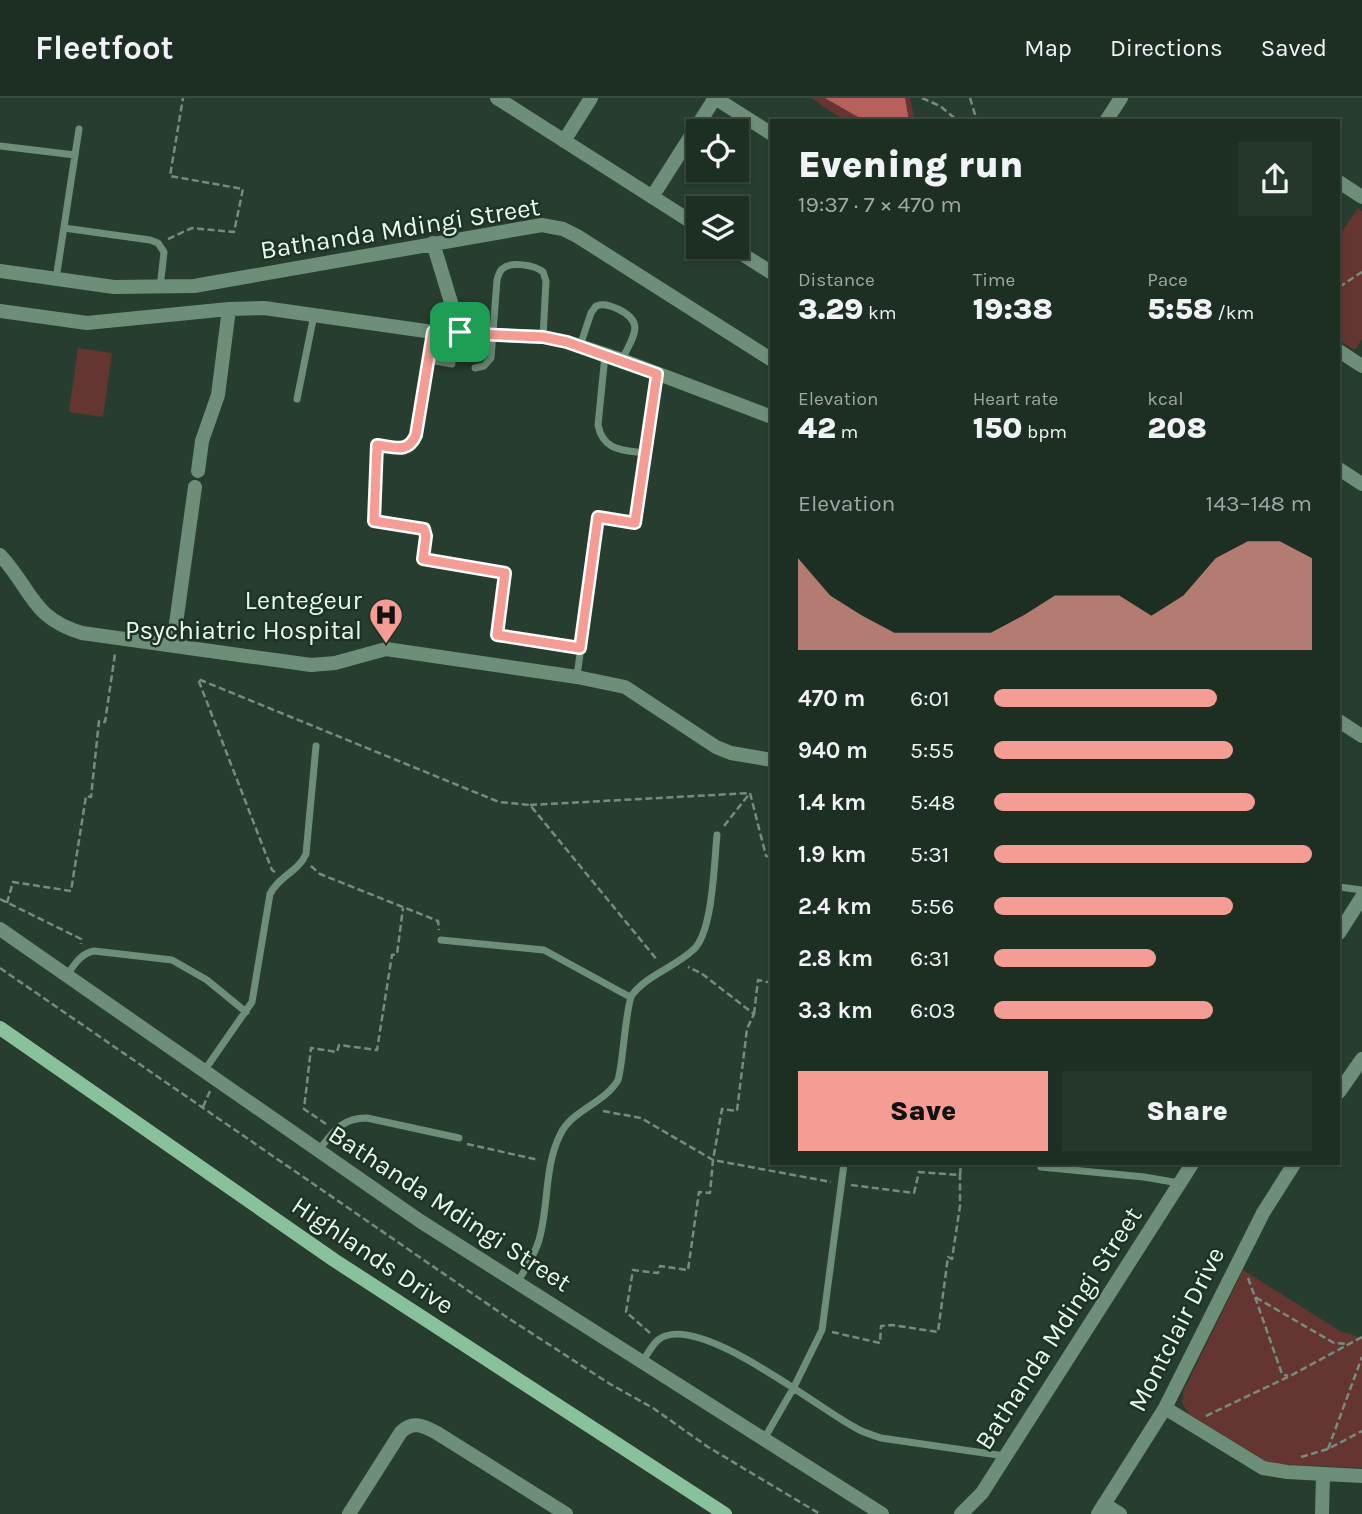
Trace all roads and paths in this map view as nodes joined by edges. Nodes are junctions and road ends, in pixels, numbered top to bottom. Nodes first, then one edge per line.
1 (183, 98) edge
2 (497, 98) edge
3 (591, 98) edge
4 (715, 98) edge
5 (922, 98) edge
6 (970, 98) edge
7 (1121, 98) edge
8 (956, 119) edge
9 (976, 119) edge
10 (1107, 119) edge
11 (79, 129) dead end
12 (770, 133) edge
13 (564, 141) junction
14 (0, 146) edge
15 (75, 155) junction
16 (1340, 183) edge
17 (652, 197) junction
18 (1362, 197) edge
19 (686, 218) edge
20 (64, 228) junction
21 (158, 243) junction
22 (433, 243) junction
23 (749, 258) edge
24 (0, 271) edge
25 (770, 272) edge
26 (1362, 272) edge
27 (56, 279) junction
28 (1340, 286) edge
29 (160, 288) junction
30 (229, 309) junction
31 (0, 312) edge
32 (314, 314) junction
33 (433, 332) junction
34 (460, 332) junction
35 (494, 334) junction
36 (543, 337) junction
37 (580, 346) junction
38 (1340, 352) edge
39 (605, 355) junction
40 (770, 359) edge
41 (429, 360) junction
42 (622, 360) junction
43 (452, 364) dead end
44 (1362, 366) edge
45 (475, 368) dead end
46 (657, 374) junction
47 (297, 399) dead end
48 (770, 415) edge
49 (377, 445) joint
50 (645, 453) junction
51 (1340, 470) edge
52 (198, 471) dead end
53 (1362, 484) edge
54 (195, 486) dead end
55 (636, 504) joint
56 (594, 549) joint
57 (0, 555) edge
58 (117, 638) junction
59 (173, 645) junction
60 (580, 648) junction
61 (577, 677) junction
62 (1340, 722) edge
63 (1362, 736) edge
64 (316, 746) dead end
65 (770, 760) edge
66 (750, 793) junction
67 (530, 805) junction
68 (717, 835) joint
69 (770, 857) edge
70 (304, 860) junction
71 (284, 877) junction
72 (1340, 887) edge
73 (1362, 891) edge
74 (1362, 897) edge
75 (0, 899) edge
76 (7, 903) junction
77 (403, 908) junction
78 (0, 929) edge
79 (1340, 931) edge
80 (441, 940) joint
81 (80, 958) junction
82 (677, 961) junction
83 (0, 968) edge
84 (665, 969) junction
85 (66, 975) junction
86 (770, 983) edge
87 (630, 997) junction
88 (246, 1012) junction
89 (754, 1014) junction
90 (0, 1028) edge
91 (1362, 1059) edge
92 (204, 1071) junction
93 (1340, 1091) edge
94 (589, 1108) junction
95 (334, 1130) junction
96 (459, 1138) joint
97 (318, 1151) junction
98 (713, 1160) junction
99 (551, 1161) junction
100 (844, 1165) edge
101 (961, 1165) edge
102 (1191, 1165) edge
103 (1293, 1165) edge
104 (1041, 1167) dead end
105 (960, 1175) junction
106 (1180, 1183) junction
107 (841, 1184) junction
108 (1234, 1269) junction
109 (517, 1283) junction
110 (1255, 1297) junction
111 (822, 1330) junction
112 (1362, 1337) edge
113 (658, 1340) junction
114 (1351, 1344) junction
115 (1362, 1357) edge
116 (642, 1362) junction
117 (1290, 1376) junction
118 (794, 1387) junction
119 (1165, 1408) junction
120 (1198, 1428) junction
121 (1362, 1431) edge
122 (764, 1439) junction
123 (1328, 1449) junction
124 (1006, 1456) junction
125 (1287, 1472) junction
126 (1323, 1474) junction
127 (1362, 1476) edge
128 (1101, 1509) edge
129 (351, 1513) edge
130 (565, 1514) edge
131 (725, 1514) edge
132 (820, 1514) edge
133 (882, 1514) edge
134 (961, 1514) edge
135 (1120, 1514) edge
136 (1322, 1514) edge

1 - 21 path
2 - 13 street
3 - 13 street
4 - 12 street
4 - 17 street
5 - 8 path
6 - 9 path
7 - 10 street
11 - 15 lane
13 - 17 street
14 - 15 lane
15 - 20 lane
16 - 18 street
17 - 19 street
20 - 21 lane
20 - 27 lane
21 - 29 lane
22 - 29 street, Bathanda Mdingi Street
22 - 34 street
22 - 40 street, Bathanda Mdingi Street
23 - 25 street
24 - 27 street, Bathanda Mdingi Street
26 - 28 path
27 - 29 street, Bathanda Mdingi Street
30 - 31 street
30 - 32 street
30 - 52 street
32 - 33 street
32 - 47 lane
33 - 34 street
33 - 41 lane
34 - 35 street
35 - 36 street
35 - 36 lane
35 - 45 lane
36 - 37 street
37 - 39 street
37 - 42 lane
38 - 44 street
39 - 42 street
39 - 50 lane
41 - 43 lane
41 - 49 lane
42 - 46 street
46 - 48 street
46 - 50 lane
49 - 60 path
50 - 55 lane
51 - 53 street
54 - 59 street
55 - 56 path
56 - 60 lane
57 - 58 street
58 - 59 street
58 - 76 path
59 - 61 street
60 - 61 lane
61 - 65 street
62 - 63 street
64 - 70 lane
66 - 67 path
66 - 68 path
66 - 69 path
67 - 71 path
67 - 84 path
68 - 82 lane
70 - 71 lane
70 - 77 path
71 - 88 lane
72 - 73 lane
74 - 79 street
75 - 76 path
76 - 81 path
77 - 80 path
77 - 95 path
78 - 85 street, Bathanda Mdingi Street
80 - 87 lane
81 - 85 lane
81 - 88 lane
82 - 84 lane
82 - 89 path
83 - 132 path
84 - 87 lane
85 - 92 street, Bathanda Mdingi Street
86 - 89 path
87 - 94 lane
88 - 92 lane
89 - 98 path
90 - 131 main road, Highlands Drive
91 - 93 street
92 - 97 street, Bathanda Mdingi Street
94 - 98 path
94 - 99 lane
95 - 96 lane
95 - 97 lane
96 - 99 path
97 - 109 street, Bathanda Mdingi Street
98 - 107 path
98 - 113 path
99 - 109 lane
100 - 107 lane
101 - 105 path
102 - 106 street, Bathanda Mdingi Street
103 - 108 street, Montclair Drive
104 - 106 lane
105 - 107 path
105 - 111 path
106 - 124 street, Bathanda Mdingi Street
107 - 111 lane
108 - 110 path
108 - 119 street, Montclair Drive
109 - 116 street, Bathanda Mdingi Street
110 - 114 path
110 - 117 path
111 - 118 lane
112 - 114 path
113 - 116 lane
113 - 118 lane
114 - 117 path
115 - 123 path
116 - 122 street, Bathanda Mdingi Street
117 - 120 path
118 - 122 lane
118 - 124 lane
119 - 120 street
119 - 128 street, Montclair Drive
120 - 125 street
121 - 123 path
122 - 133 street, Bathanda Mdingi Street
123 - 125 path
124 - 134 street, Bathanda Mdingi Street
125 - 126 street
126 - 127 street
126 - 136 street
128 - 135 street
129 - 130 street

